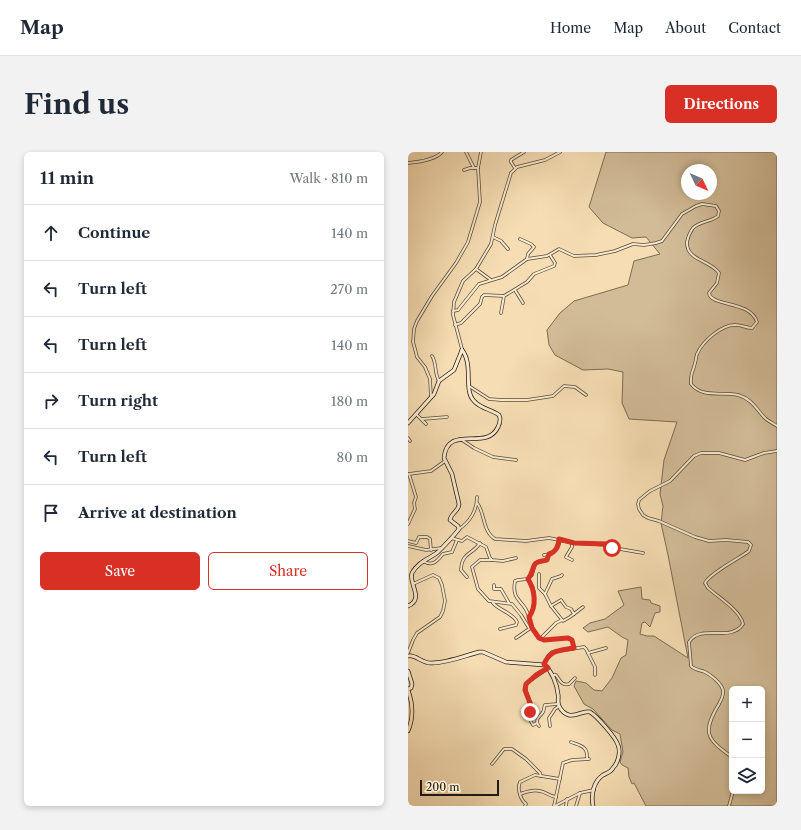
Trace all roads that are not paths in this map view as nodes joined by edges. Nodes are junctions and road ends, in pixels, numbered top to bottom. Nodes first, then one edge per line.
1 (442, 152) edge
2 (466, 152) edge
3 (480, 152) edge
4 (524, 152) edge
5 (560, 152) edge
6 (408, 163) edge
7 (474, 168) junction
8 (478, 168) junction
9 (515, 168) junction
10 (464, 170) dead end
11 (493, 236) junction
12 (520, 239) dead end
13 (508, 249) dead end
14 (550, 255) junction
15 (527, 259) junction
16 (476, 269) junction
17 (492, 280) junction
18 (515, 290) junction
19 (504, 296) junction
20 (523, 303) dead end
21 (453, 311) junction
22 (501, 313) dead end
23 (455, 325) junction
24 (462, 350) junction
25 (432, 356) dead end
26 (439, 381) junction
27 (470, 386) junction
28 (586, 395) dead end
29 (431, 398) junction
30 (416, 414) junction
31 (447, 417) dead end
32 (422, 420) junction
33 (408, 423) edge
34 (426, 424) dead end
35 (777, 426) edge
36 (408, 438) edge
37 (462, 440) junction
38 (410, 441) dead end
39 (777, 451) edge
40 (516, 460) dead end
41 (445, 462) junction
42 (408, 474) edge
43 (477, 497) dead end
44 (477, 502) junction
45 (408, 524) edge
46 (459, 529) junction
47 (451, 538) junction
48 (559, 539) junction
49 (457, 540) junction
50 (408, 541) edge
51 (572, 542) junction
52 (480, 543) junction
53 (408, 546) edge
54 (442, 548) junction
55 (431, 550) junction
56 (643, 553) dead end
57 (549, 554) junction
58 (544, 555) dead end
59 (516, 558) dead end
60 (492, 560) junction
61 (572, 560) dead end
62 (422, 561) junction
63 (539, 574) dead end
64 (562, 574) dead end
65 (467, 577) dead end
66 (528, 579) junction
67 (413, 584) junction
68 (494, 584) dead end
69 (539, 588) junction
70 (533, 589) junction
71 (545, 594) junction
72 (494, 603) junction
73 (509, 603) junction
74 (408, 606) edge
75 (551, 606) junction
76 (583, 607) dead end
77 (574, 614) junction
78 (529, 617) junction
79 (562, 620) junction
80 (532, 627) junction
81 (529, 628) junction
82 (500, 629) dead end
83 (516, 638) dead end
84 (540, 639) junction
85 (574, 648) junction
86 (606, 648) dead end
87 (408, 653) edge
88 (588, 654) junction
89 (408, 656) edge
90 (544, 664) junction
91 (548, 668) junction
92 (408, 671) edge
93 (552, 675) junction
94 (594, 675) dead end
95 (575, 678) dead end
96 (408, 690) edge
97 (559, 705) junction
98 (550, 726) dead end
99 (408, 731) edge
100 (571, 742) dead end
101 (729, 755) edge
102 (492, 764) dead end
103 (540, 776) junction
104 (560, 779) junction
105 (594, 790) junction
106 (580, 793) junction
107 (520, 794) junction
108 (732, 794) edge
109 (556, 797) junction
110 (567, 798) junction
111 (559, 804) edge
112 (525, 806) edge
113 (554, 806) edge
114 (566, 806) edge
115 (576, 806) edge
116 (593, 806) edge
117 (729, 806) edge

1 - 6 street
2 - 7 street
3 - 8 street
4 - 9 street
5 - 9 street
7 - 8 street
7 - 10 street
8 - 29 street
9 - 11 street
11 - 13 street
11 - 16 street
12 - 15 street
14 - 15 street
14 - 18 street
14 - 35 street
15 - 17 street
16 - 17 street
16 - 21 street
17 - 21 street
18 - 19 street
18 - 20 street
19 - 22 street
19 - 23 street
21 - 23 street
23 - 24 street
24 - 26 street
24 - 27 street
25 - 26 street
26 - 29 street
27 - 28 street
27 - 37 street
29 - 30 street
30 - 32 street
30 - 33 street
31 - 32 street
32 - 34 street
36 - 38 street
37 - 40 street
37 - 41 street
39 - 101 street
41 - 42 street
41 - 46 street
42 - 45 street
43 - 44 street
44 - 46 street
44 - 48 street
46 - 47 street
47 - 49 street
47 - 54 street
48 - 51 street
48 - 57 street
49 - 52 street
49 - 62 street
50 - 55 street
51 - 56 street
51 - 61 street
52 - 60 street
52 - 65 street
53 - 55 street
54 - 55 street
54 - 62 street
57 - 58 street
57 - 66 street
59 - 60 street
60 - 72 street
62 - 67 street
63 - 69 street
64 - 71 street
66 - 70 street
66 - 78 street
67 - 74 street
67 - 87 street
68 - 73 street
69 - 70 street
69 - 71 street
70 - 78 street
71 - 75 street
72 - 73 street
72 - 82 street
73 - 81 street
75 - 77 street
75 - 79 street
76 - 77 street
77 - 79 street
78 - 80 street
79 - 84 street
80 - 81 street
80 - 84 street
81 - 83 street
84 - 85 street
85 - 88 street
85 - 90 street
86 - 88 street
88 - 94 street
89 - 90 street
90 - 91 street
91 - 93 street
91 - 97 street
92 - 96 street
93 - 95 street
93 - 97 street
96 - 99 main road
97 - 98 street
97 - 105 street
100 - 104 street
102 - 103 street
103 - 104 street
103 - 107 street
104 - 109 street
105 - 106 street
105 - 116 street
106 - 110 street
106 - 115 street
107 - 109 street
107 - 112 street
108 - 117 street
109 - 113 street
110 - 111 street
110 - 114 street
111 - 113 street

